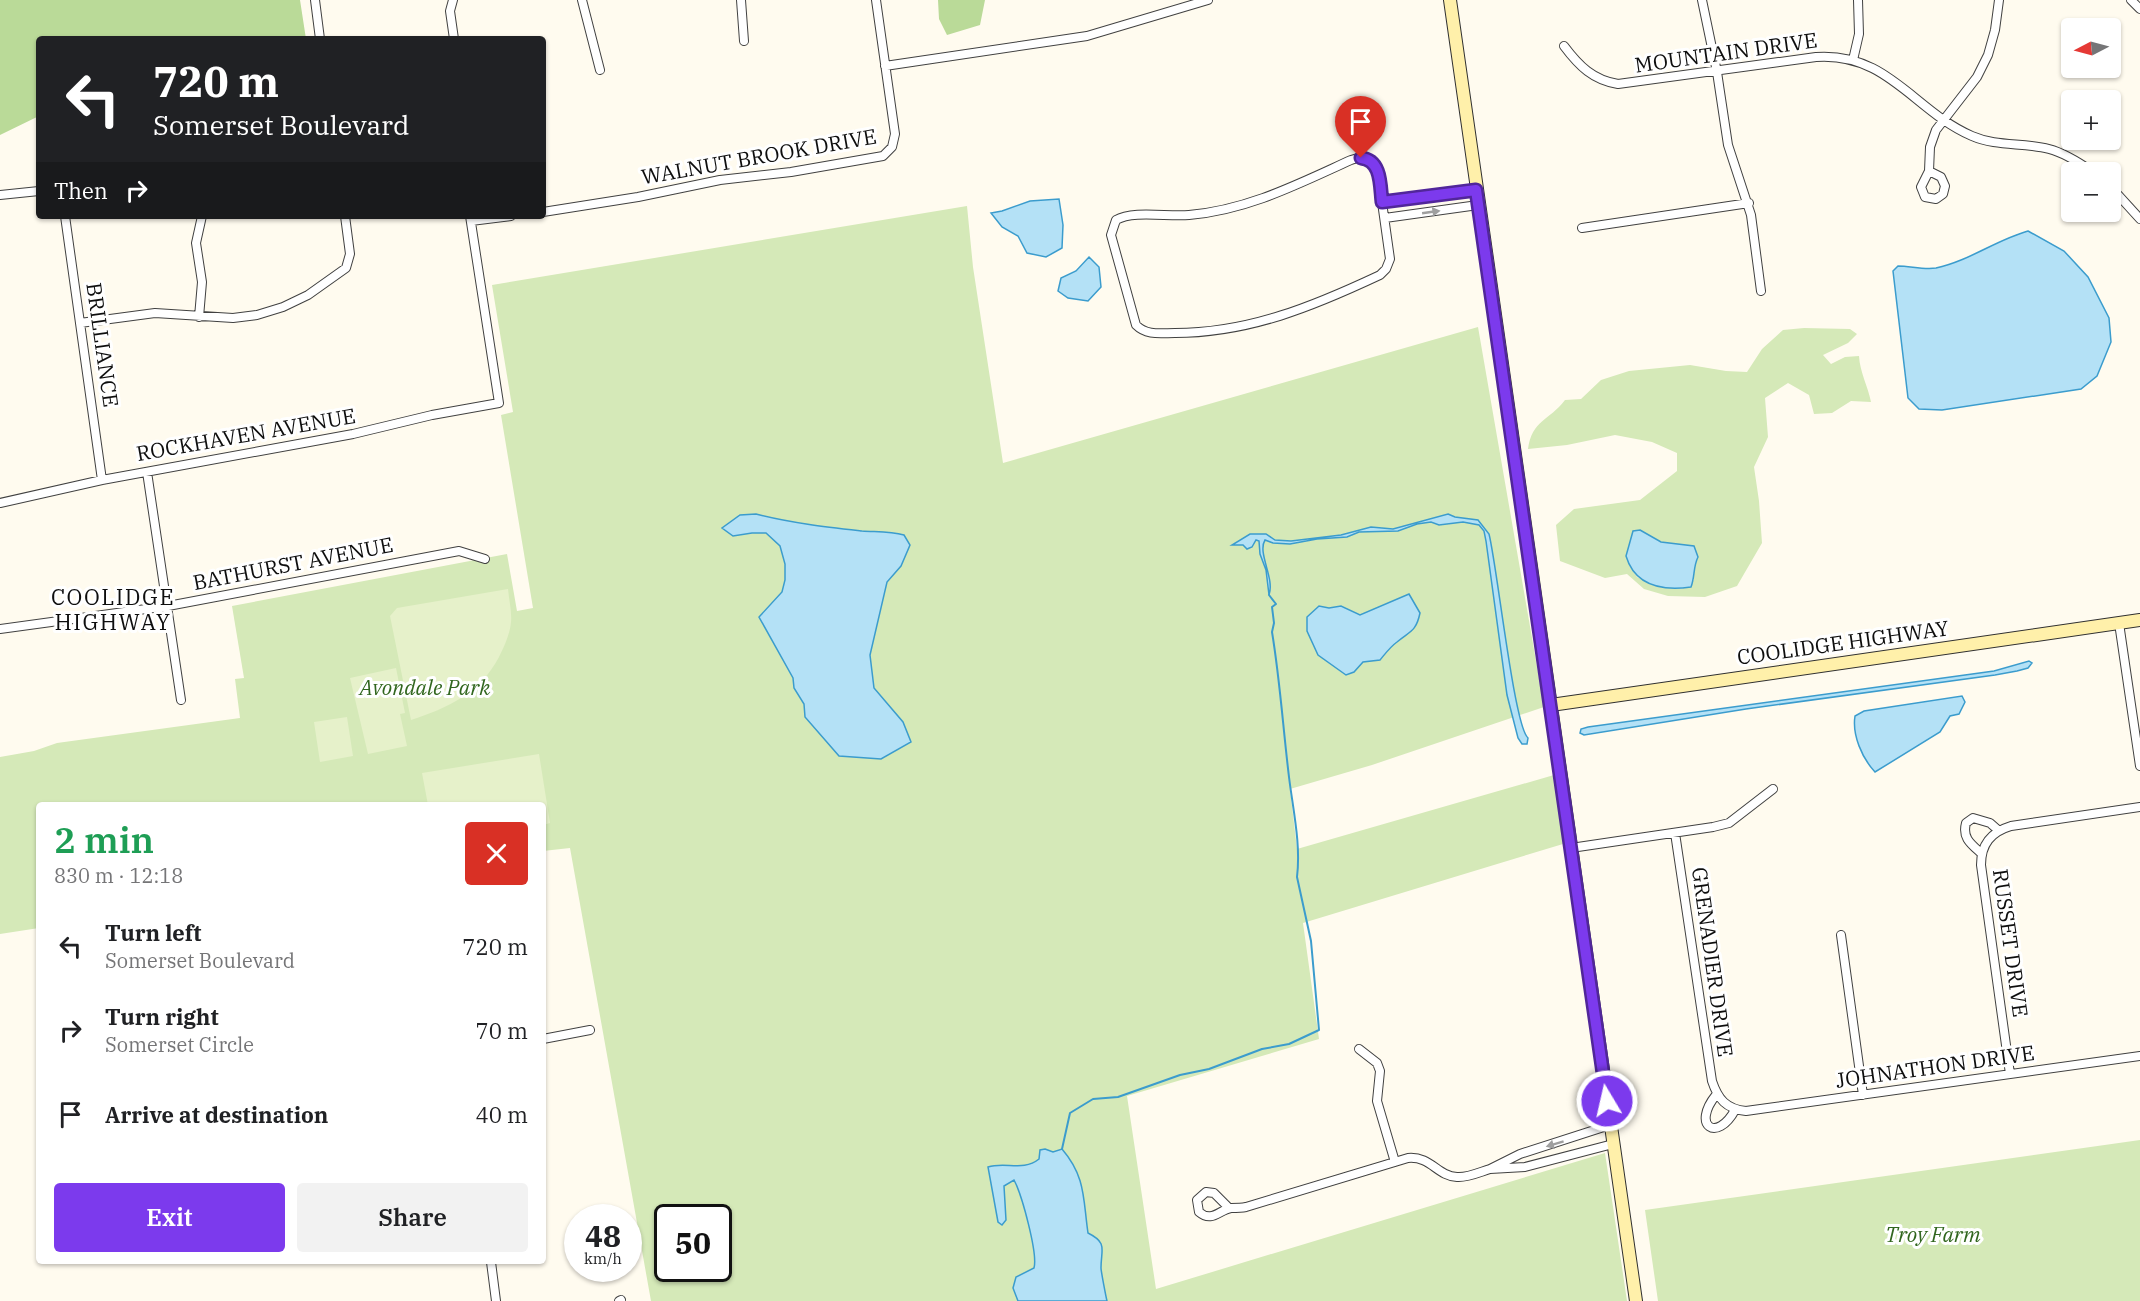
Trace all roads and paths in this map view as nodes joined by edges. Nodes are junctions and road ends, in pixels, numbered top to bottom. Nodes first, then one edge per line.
1 (315, 0) edge
2 (453, 0) edge
3 (582, 0) edge
4 (741, 0) edge
5 (876, 0) edge
6 (1208, 0) edge
7 (1450, 0) edge
8 (1702, 0) edge
9 (1858, 0) edge
10 (1999, 0) edge
11 (2131, 0) edge
12 (2140, 9) edge
13 (320, 36) edge
14 (454, 36) edge
15 (744, 41) dead end
16 (1564, 46) dead end
17 (1853, 60) junction
18 (885, 66) junction
19 (600, 70) dead end
20 (1717, 72) junction
21 (1944, 119) junction
22 (2074, 162) edge
23 (1929, 171) dead end
24 (1476, 190) junction
25 (36, 191) edge
26 (0, 195) edge
27 (2121, 198) edge
28 (1382, 202) junction
29 (1749, 203) junction
30 (1478, 206) junction
31 (546, 212) edge
32 (1385, 218) junction
33 (65, 219) edge
34 (201, 219) edge
35 (345, 219) edge
36 (471, 219) edge
37 (2140, 219) edge
38 (1582, 228) dead end
39 (1761, 291) dead end
40 (200, 317) junction
41 (81, 323) junction
42 (147, 472) junction
43 (102, 480) junction
44 (0, 503) edge
45 (485, 559) dead end
46 (168, 606) junction
47 (2140, 620) edge
48 (2119, 623) junction
49 (0, 629) edge
50 (181, 700) dead end
51 (1551, 705) junction
52 (2140, 766) edge
53 (1773, 789) dead end
54 (2140, 807) edge
55 (1998, 830) junction
56 (1676, 833) junction
57 (1571, 848) junction
58 (1981, 853) junction
59 (1841, 935) dead end
60 (590, 1030) dead end
61 (546, 1038) edge
62 (1359, 1049) dead end
63 (2140, 1056) edge
64 (2010, 1074) junction
65 (1716, 1095) junction
66 (1863, 1095) junction
67 (1725, 1105) joint
68 (1735, 1110) junction
69 (1610, 1125) junction
70 (1613, 1144) junction
71 (1395, 1162) junction
72 (1490, 1169) junction
73 (1228, 1208) dead end
74 (491, 1264) edge
75 (496, 1301) edge
76 (1636, 1301) edge

1 - 13 street
2 - 14 street
3 - 19 street
4 - 15 street
5 - 18 street, WALNUT BROOK DRIVE
6 - 18 street
7 - 24 main road
8 - 20 street
9 - 17 street
10 - 21 street
11 - 12 street
16 - 20 street, MOUNTAIN DRIVE
17 - 20 street, MOUNTAIN DRIVE
17 - 21 street, MOUNTAIN DRIVE
18 - 31 street, WALNUT BROOK DRIVE
20 - 29 street
21 - 22 street, MOUNTAIN DRIVE
21 - 23 street
24 - 28 street
24 - 30 main road
25 - 26 street
27 - 37 street
28 - 32 street
28 - 32 street
29 - 38 street
29 - 39 street
32 -> 30 street
30 - 51 main road
33 - 41 street, BRILLIANCE
34 - 40 street
35 - 40 street
36 - 42 street, ROCKHAVEN AVENUE
40 - 41 street
41 - 43 street, BRILLIANCE
42 - 43 street, ROCKHAVEN AVENUE
42 - 46 street
43 - 44 street, ROCKHAVEN AVENUE
45 - 46 street, BATHURST AVENUE
46 - 49 street, BATHURST AVENUE
46 - 50 street
47 - 48 main road, COOLIDGE HIGHWAY
48 - 51 main road, COOLIDGE HIGHWAY
48 - 52 street
51 - 57 main road
53 - 56 street
54 - 55 street
55 - 58 street, RUSSET DRIVE
55 - 58 street, RUSSET DRIVE
56 - 57 street
56 - 65 street, GRENADIER DRIVE
57 - 69 main road
58 - 64 street, RUSSET DRIVE
59 - 66 street
60 - 61 street
62 - 71 street
63 - 64 street, JOHNATHON DRIVE
64 - 66 street, JOHNATHON DRIVE
65 - 67 street, GRENADIER DRIVE
65 - 68 street
66 - 68 street, JOHNATHON DRIVE
67 - 68 street, JOHNATHON DRIVE
69 - 70 main road
69 -> 72 street
70 - 72 street
70 - 76 main road
71 - 72 street
71 - 73 street
74 - 75 street

